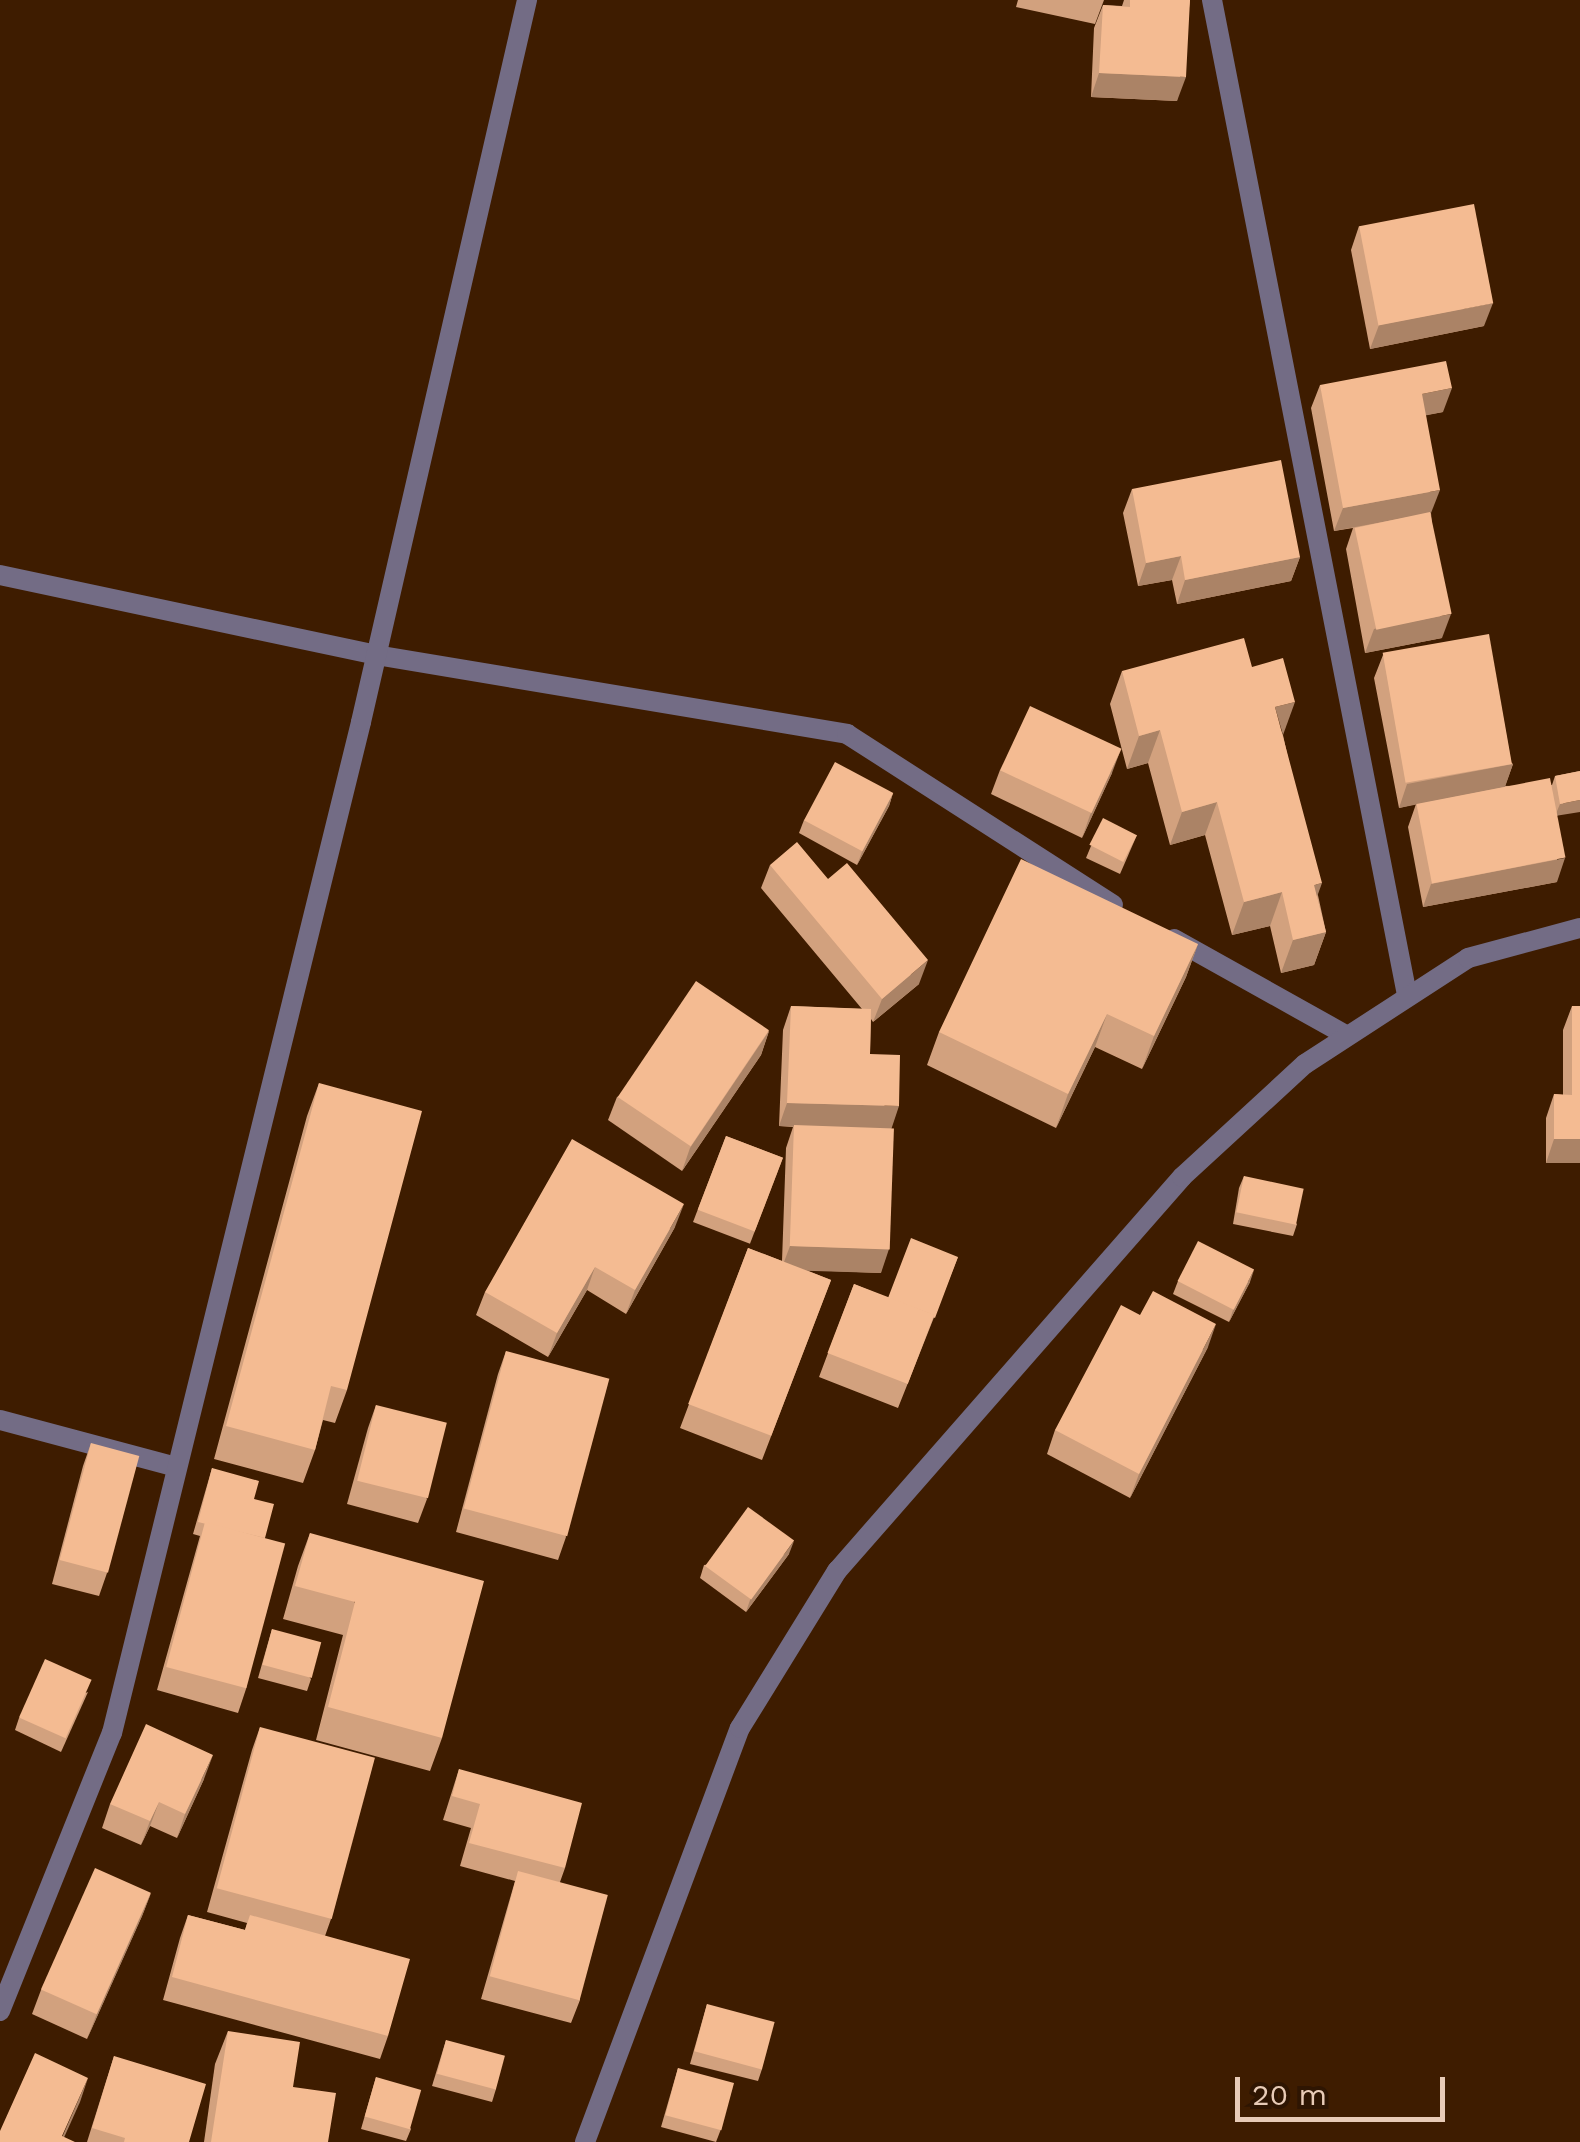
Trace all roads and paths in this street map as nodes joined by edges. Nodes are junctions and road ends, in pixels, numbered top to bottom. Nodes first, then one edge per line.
1 (526, 0) edge
2 (1212, 0) edge
3 (0, 575) edge
4 (376, 655) junction
5 (1127, 913) edge
6 (1580, 928) edge
7 (1160, 932) edge
8 (1407, 995) junction
9 (1346, 1036) junction
10 (0, 1420) edge
11 (177, 1467) junction
12 (0, 2011) edge
13 (584, 2142) edge

1 - 4 street
2 - 8 street
3 - 4 street
4 - 5 street
4 - 11 street
6 - 8 street
7 - 9 street
8 - 9 street
9 - 13 street
10 - 11 street
11 - 12 street

